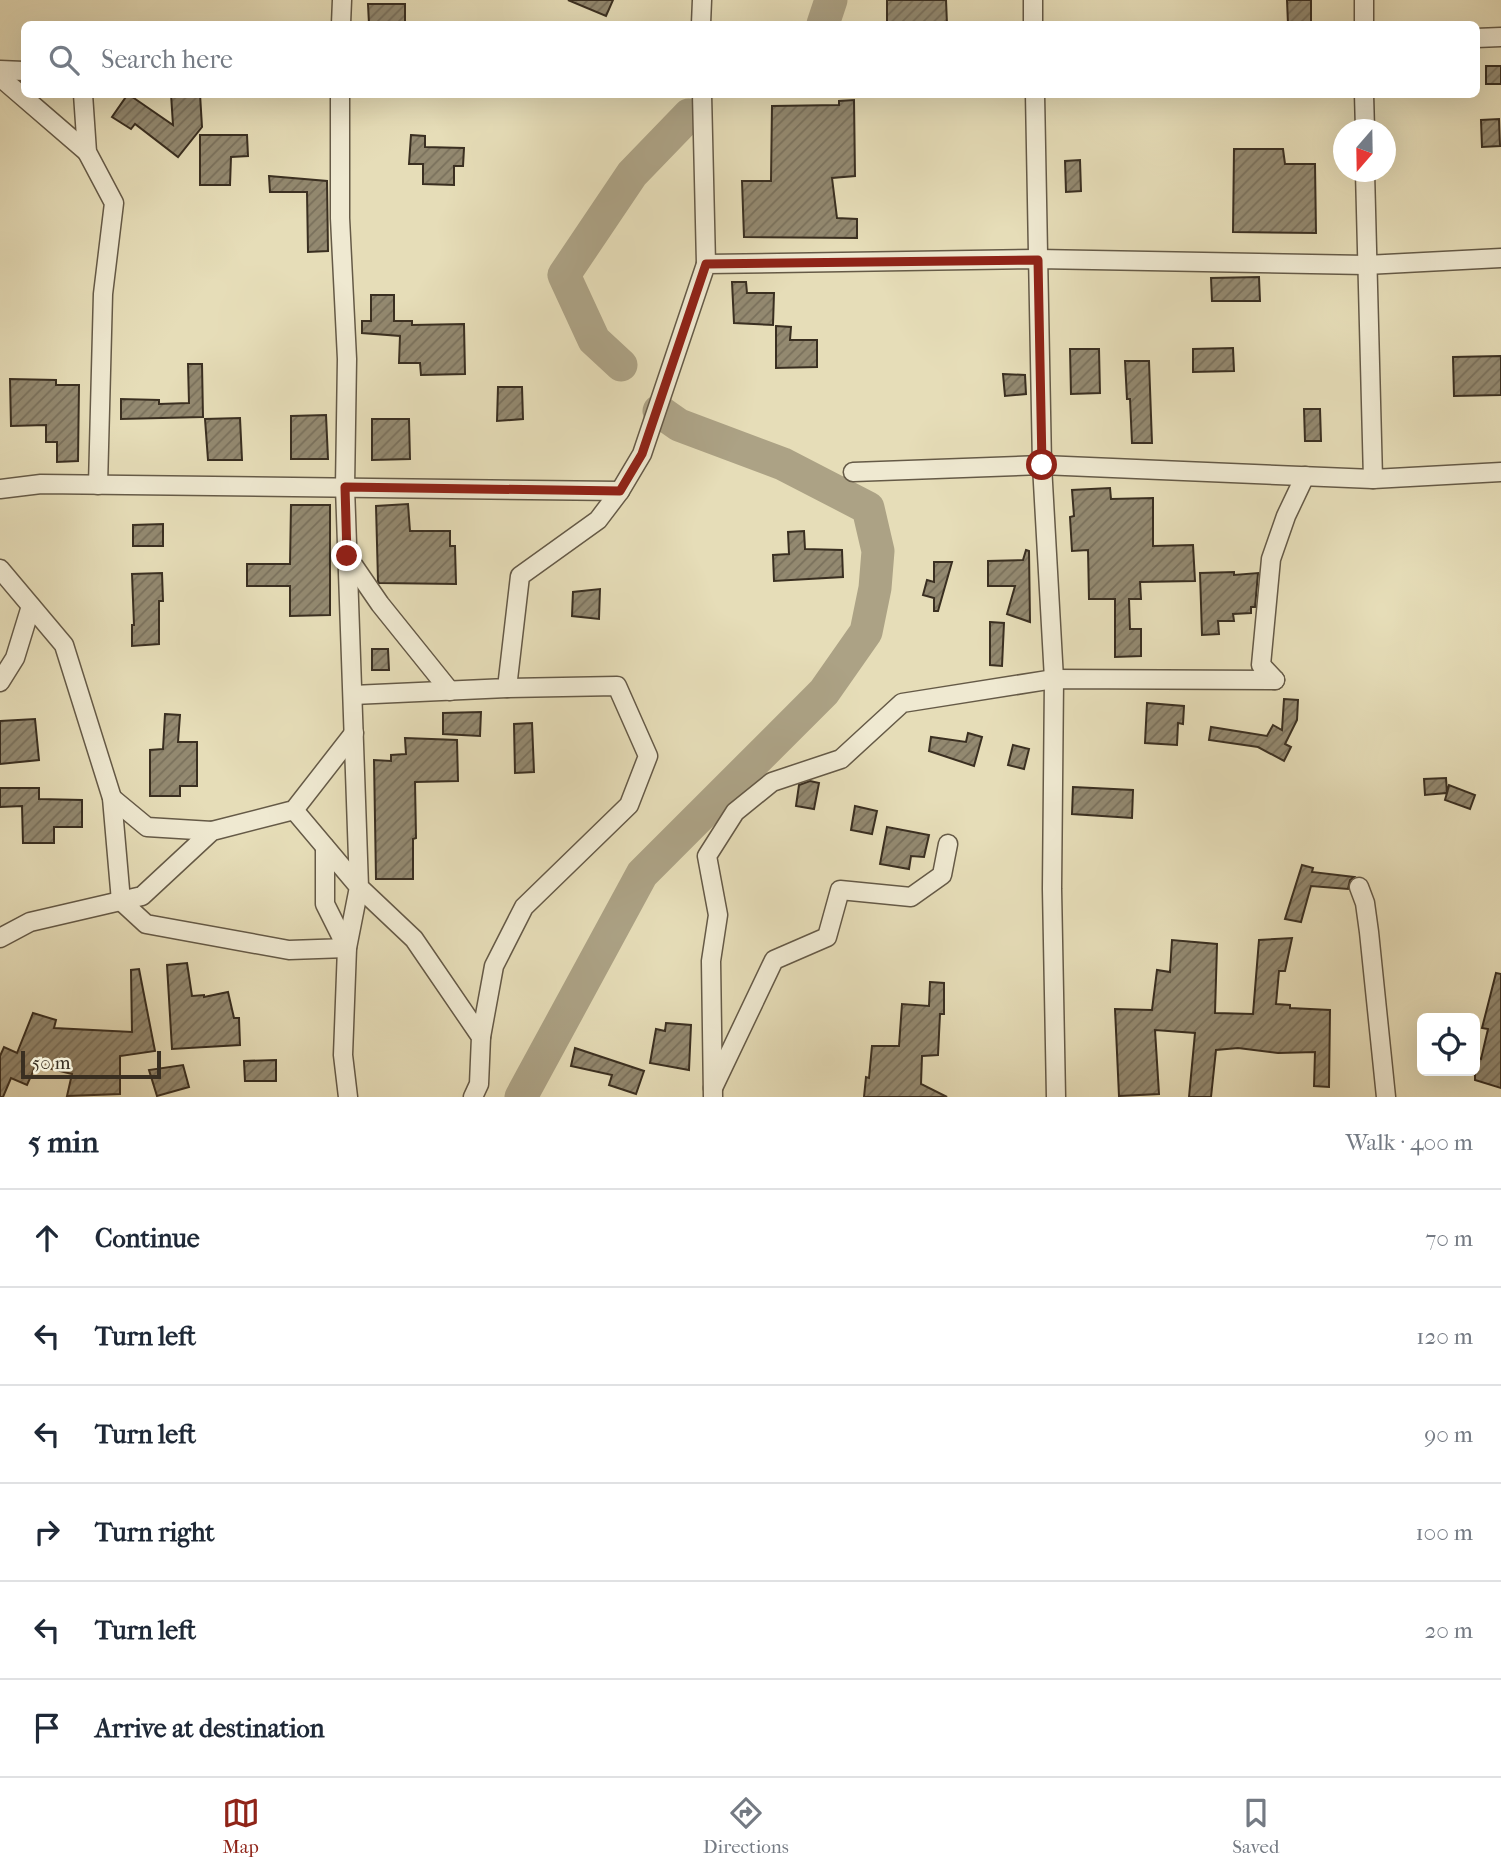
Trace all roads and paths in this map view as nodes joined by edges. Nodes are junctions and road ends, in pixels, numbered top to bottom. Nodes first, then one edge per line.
1 (342, 0) edge
2 (702, 0) edge
3 (1033, 0) edge
4 (1364, 0) edge
5 (341, 21) edge
6 (701, 21) edge
7 (1033, 21) edge
8 (1364, 21) edge
9 (1501, 37) edge
10 (1480, 38) edge
11 (0, 70) edge
12 (21, 71) edge
13 (0, 78) edge
14 (21, 96) edge
15 (24, 98) edge
16 (83, 98) edge
17 (340, 98) edge
18 (702, 98) edge
19 (1035, 98) edge
20 (1364, 98) edge
21 (1365, 119) edge
22 (87, 152) junction
23 (1365, 182) edge
24 (1501, 258) edge
25 (1038, 260) junction
26 (706, 264) junction
27 (1366, 265) junction
28 (1042, 465) junction
29 (853, 472) dead end
30 (1501, 472) edge
31 (1305, 476) junction
32 (1373, 479) junction
33 (98, 485) junction
34 (345, 487) junction
35 (0, 489) edge
36 (620, 491) junction
37 (347, 556) junction
38 (0, 569) edge
39 (31, 606) junction
40 (1054, 679) junction
41 (0, 682) edge
42 (507, 688) junction
43 (450, 691) junction
44 (353, 695) junction
45 (354, 733) junction
46 (112, 798) junction
47 (294, 810) junction
48 (212, 831) junction
49 (948, 844) dead end
50 (325, 846) junction
51 (359, 887) junction
52 (1359, 887) dead end
53 (121, 901) junction
54 (0, 938) edge
55 (347, 948) junction
56 (481, 1037) junction
57 (712, 1094) edge
58 (348, 1097) edge
59 (473, 1097) edge
60 (1056, 1097) edge
61 (1386, 1097) edge

1 - 5 street
2 - 6 street
3 - 7 street
4 - 8 street
9 - 10 street
11 - 12 street
13 - 14 street
15 - 22 street
16 - 22 street
17 - 34 street
18 - 26 street
19 - 25 street
20 - 21 street
22 - 33 street
23 - 27 street
24 - 27 street
25 - 26 street
25 - 27 street
25 - 28 street
26 - 36 street
27 - 32 street
28 - 29 street
28 - 31 street
28 - 40 street
30 - 32 street
31 - 32 street
31 - 40 street
33 - 34 street
33 - 35 street
34 - 36 street
34 - 37 street
36 - 42 street
37 - 43 street
37 - 44 street
38 - 39 street
39 - 41 street
39 - 46 street
40 - 57 street
40 - 60 street
42 - 43 street
42 - 56 street
43 - 44 street
44 - 45 street
45 - 47 street
45 - 51 street
46 - 48 street
46 - 53 street
47 - 48 street
47 - 50 street
48 - 53 street
49 - 57 street
50 - 51 street
50 - 55 street
51 - 55 street
51 - 56 street
52 - 61 street
53 - 54 street
53 - 55 street
55 - 58 street
56 - 59 street

